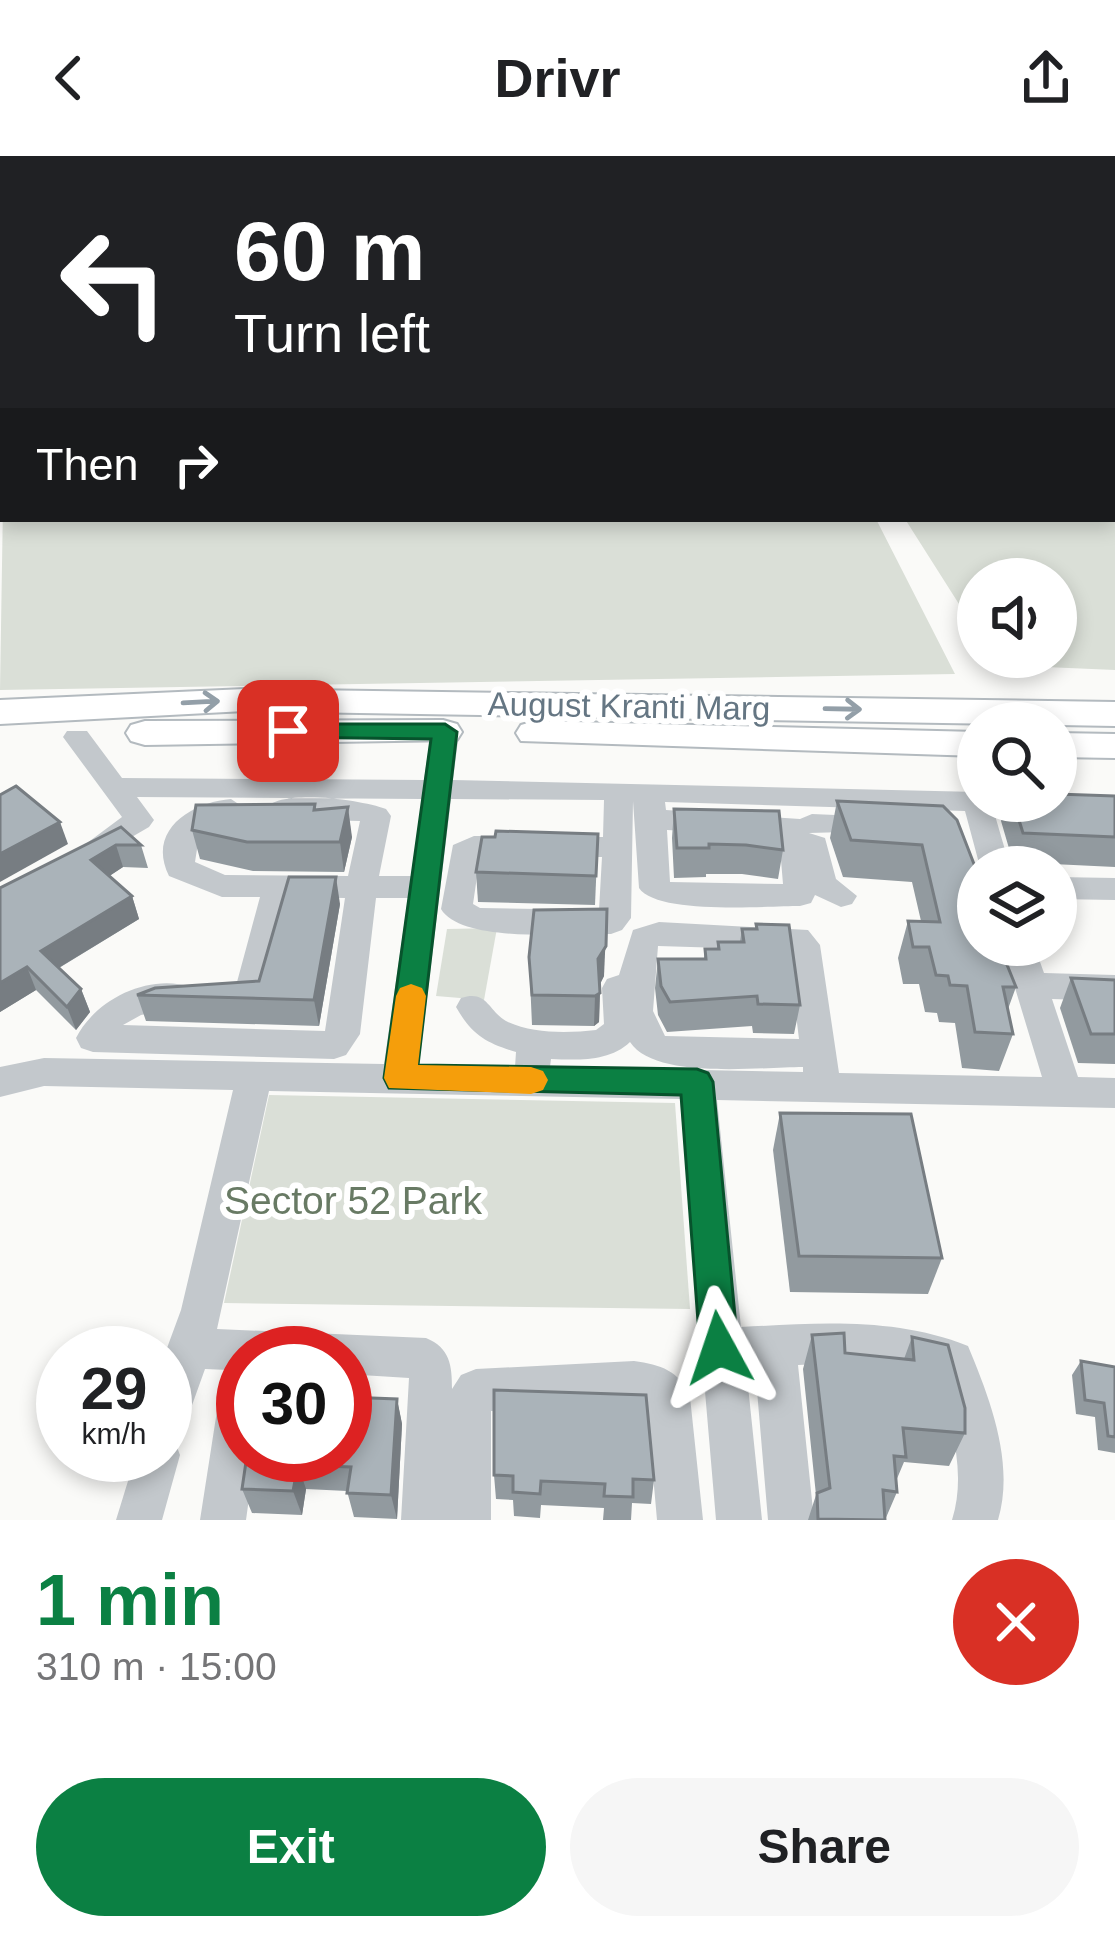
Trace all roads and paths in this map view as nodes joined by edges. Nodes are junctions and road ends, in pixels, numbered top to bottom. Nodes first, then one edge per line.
1 (0, 712) edge
2 (1115, 714) edge
3 (957, 715) edge
4 (1077, 715) edge
5 (445, 732) junction
6 (77, 736) junction
7 (0, 741) edge
8 (957, 744) edge
9 (1077, 745) edge
10 (1115, 746) edge
11 (114, 787) junction
12 (438, 789) junction
13 (640, 800) junction
14 (957, 803) edge
15 (1077, 805) edge
16 (1115, 806) edge
17 (811, 811) junction
18 (961, 846) edge
19 (616, 847) junction
20 (70, 862) edge
21 (362, 885) junction
22 (279, 886) junction
23 (422, 887) junction
24 (1077, 888) edge
25 (1115, 889) edge
26 (841, 896) dead end
27 (619, 952) dead end
28 (1006, 966) edge
29 (1019, 966) edge
30 (1115, 988) edge
31 (1021, 993) junction
32 (250, 995) junction
33 (472, 1007) dead end
34 (246, 1061) junction
35 (533, 1062) junction
36 (822, 1070) junction
37 (400, 1078) junction
38 (0, 1082) edge
39 (697, 1082) junction
40 (1064, 1091) junction
41 (1115, 1093) edge
42 (192, 1337) edge
43 (775, 1347) junction
44 (719, 1348) junction
45 (372, 1354) edge
46 (151, 1482) edge
47 (229, 1482) edge
48 (140, 1520) edge
49 (223, 1520) edge
50 (424, 1520) edge
51 (468, 1520) edge
52 (680, 1520) edge
53 (739, 1520) edge
54 (791, 1520) edge
55 (975, 1520) edge

1 -> 3 main road, August Kranti Marg
2 - 4 main road, August Kranti Marg
5 - 6 main road, August Kranti Marg
5 - 8 main road, August Kranti Marg
5 - 12 street
6 - 7 main road, August Kranti Marg
6 - 11 street
9 - 10 main road
11 - 12 street
11 - 20 street
12 - 13 street
12 - 23 street
13 - 13 street
13 - 17 street
13 - 19 street
14 - 17 street
15 - 16 street
17 - 18 street
17 - 26 street
19 - 19 street
21 - 22 street
21 - 22 street
21 - 23 street
21 - 34 street
22 - 32 street
23 - 37 street
24 - 25 street
27 - 35 street
28 - 31 street
29 - 31 street
30 - 31 street
31 - 40 street
32 - 34 street
32 - 34 street
33 - 35 street
34 - 37 street
34 - 38 street
34 - 42 street
35 - 37 street
35 - 39 street
36 - 36 street
36 - 39 street
36 - 40 street
39 - 44 street
40 - 41 street
43 - 44 street
43 - 54 street
43 - 55 street
44 - 53 street
45 - 50 street
46 - 48 street
47 - 49 street
51 - 52 street

